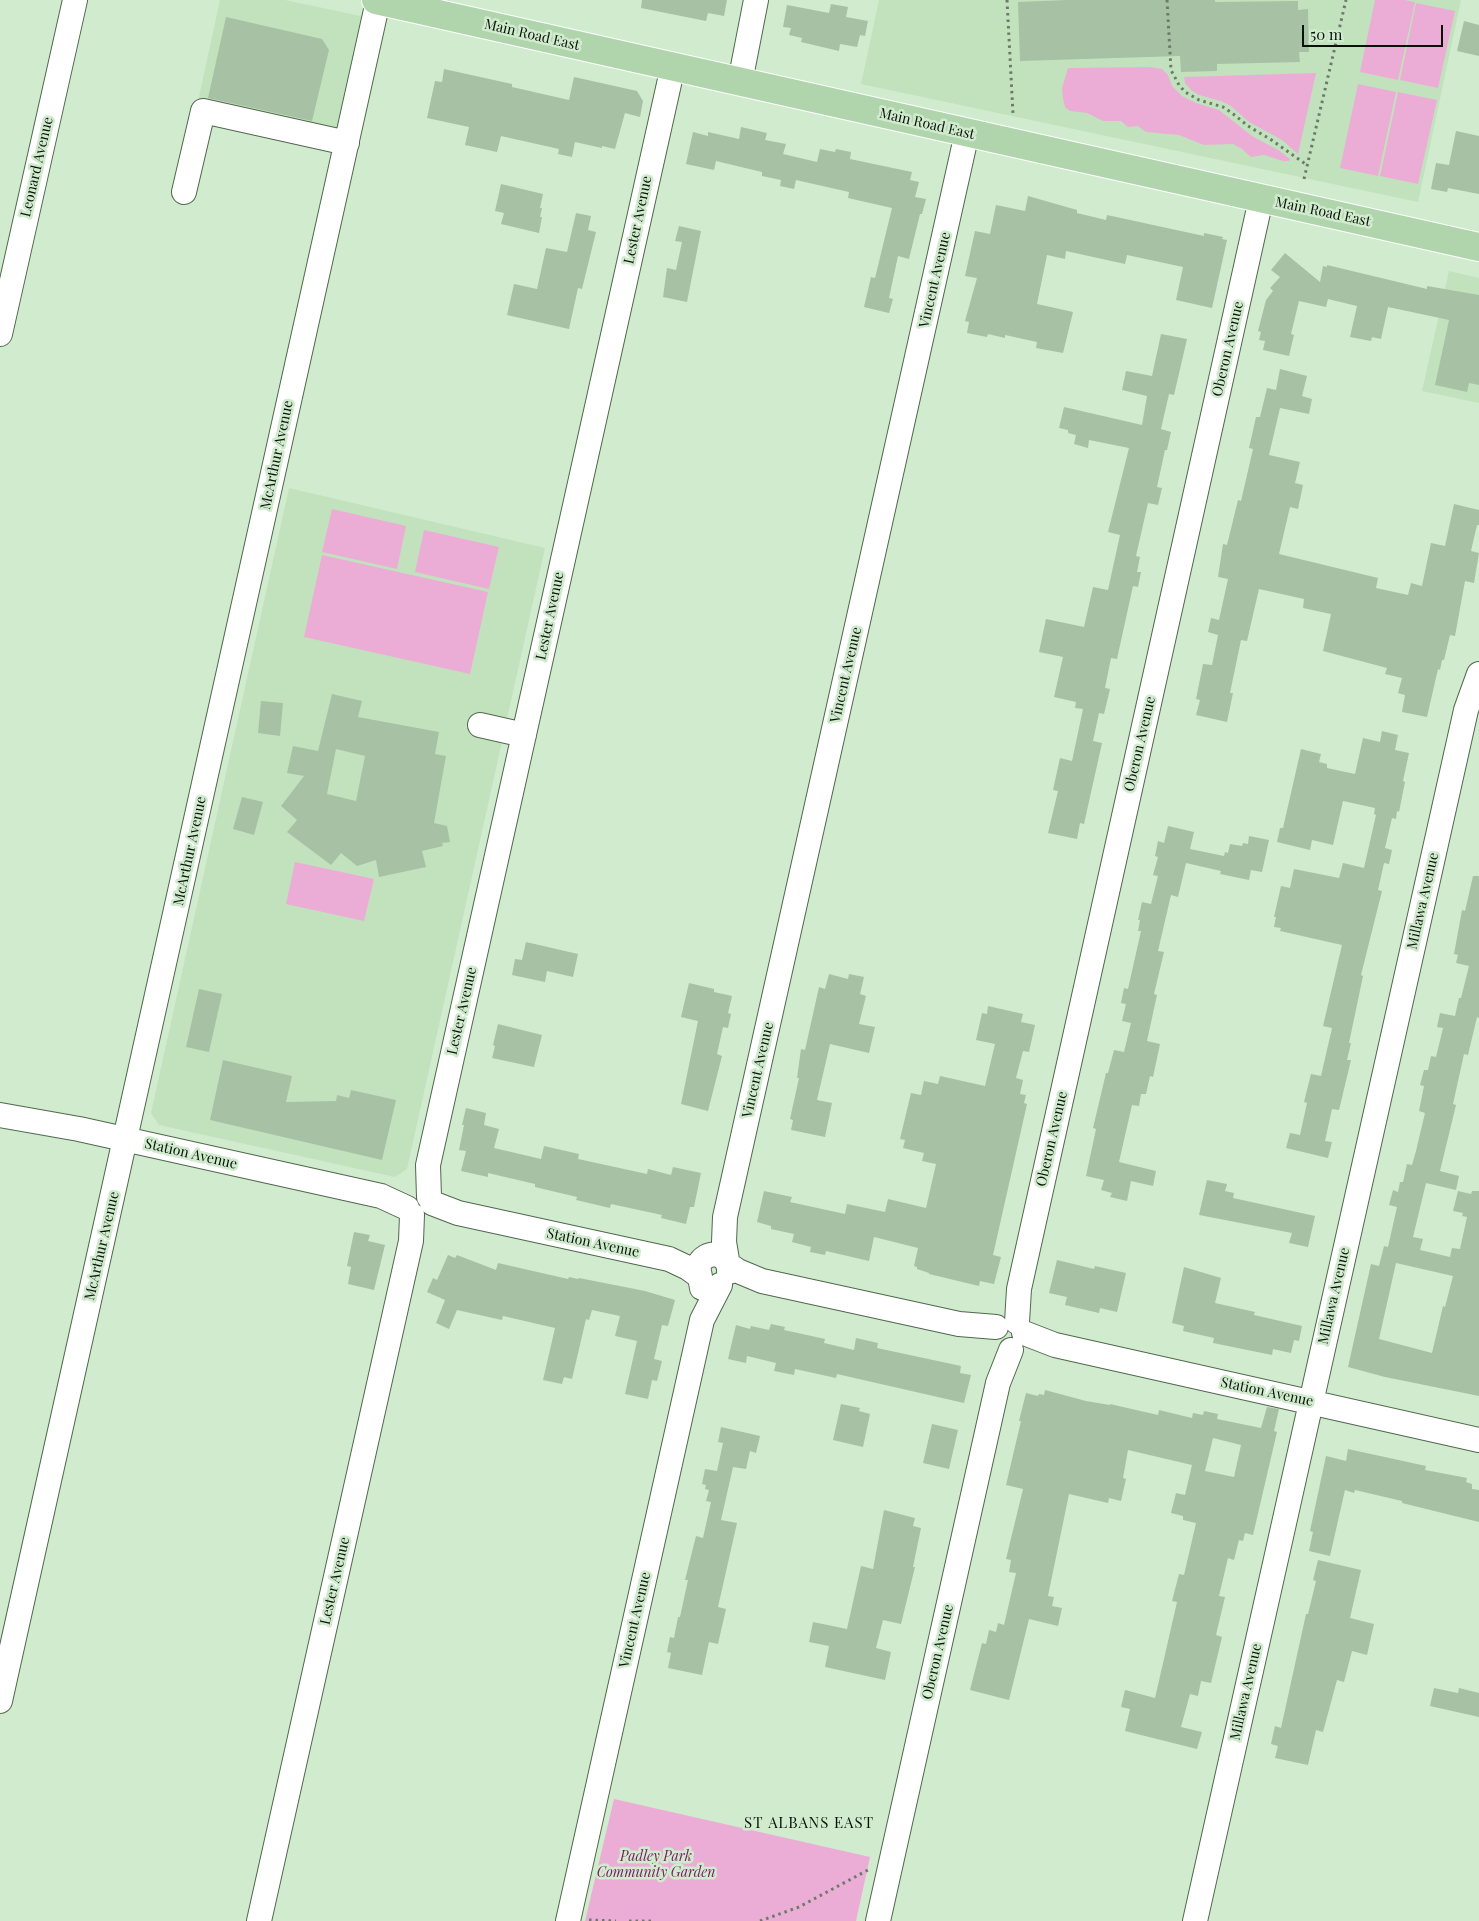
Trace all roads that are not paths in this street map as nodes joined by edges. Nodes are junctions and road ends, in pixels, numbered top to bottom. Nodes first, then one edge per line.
1 (74, 0) edge
2 (377, 0) edge
3 (756, 0) edge
4 (672, 66) junction
5 (740, 82) junction
6 (967, 133) junction
7 (347, 143) junction
8 (184, 192) dead end
9 (1261, 199) junction
10 (1479, 247) edge
11 (0, 334) edge
12 (1479, 674) edge
13 (480, 725) dead end
14 (524, 735) junction
15 (0, 1115) edge
16 (126, 1139) junction
17 (419, 1205) junction
18 (714, 1270) junction
19 (1008, 1335) junction
20 (1311, 1401) junction
21 (1479, 1440) edge
22 (0, 1701) edge
23 (578, 1920) edge
24 (259, 1921) edge
25 (878, 1921) edge
26 (1195, 1921) edge

1 - 11 street, Leonard Avenue
2 - 4 main road, Main Road East
2 - 7 street, McArthur Avenue
3 - 5 street
4 - 5 main road, Main Road East
4 - 14 street, Lester Avenue
5 - 6 main road, Main Road East
6 - 9 main road, Main Road East
6 - 18 street, Vincent Avenue
7 - 8 street
7 - 16 street, McArthur Avenue
9 - 10 main road, Main Road East
9 - 19 street, Oberon Avenue
12 - 20 street, Millawa Avenue
13 - 14 street
14 - 17 street, Lester Avenue
15 - 16 street, Station Avenue
16 - 17 street, Station Avenue
16 - 22 street, McArthur Avenue
17 - 18 street, Station Avenue
17 - 24 street, Lester Avenue
18 - 19 street, Station Avenue
18 - 23 street, Vincent Avenue
19 - 20 street, Station Avenue
19 - 25 street, Oberon Avenue
20 - 21 street, Station Avenue
20 - 26 street, Millawa Avenue

